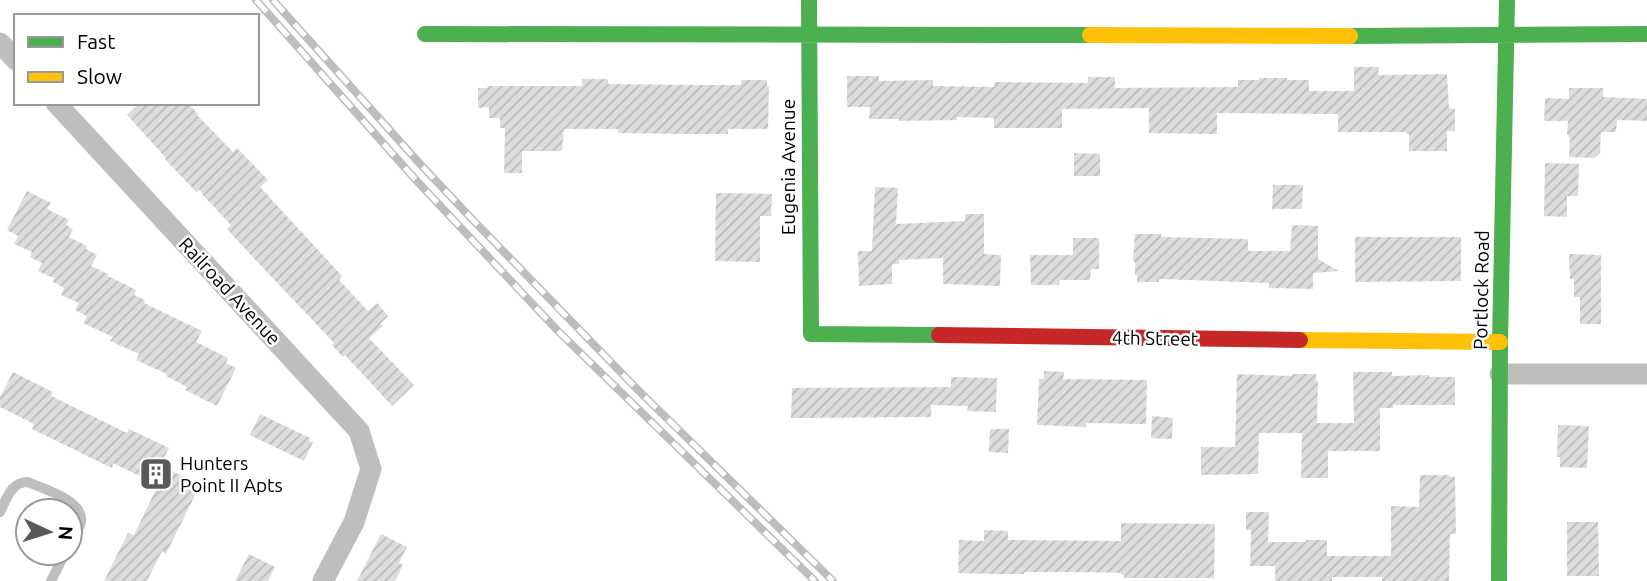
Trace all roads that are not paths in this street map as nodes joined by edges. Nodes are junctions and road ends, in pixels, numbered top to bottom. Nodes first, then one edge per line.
1 (808, 0) edge
2 (1507, 0) edge
3 (425, 34) dead end
4 (808, 34) junction
5 (1647, 34) edge
6 (1507, 36) junction
7 (58, 105) edge
8 (811, 334) joint
9 (1500, 342) junction
10 (1500, 373) junction
11 (1647, 374) edge
12 (62, 497) edge
13 (0, 512) edge
14 (323, 581) edge
15 (1499, 581) edge

1 - 4 street, Eugenia Avenue
2 - 6 street, Portlock Road
3 - 4 street
4 - 6 street
4 - 8 street, Eugenia Avenue
5 - 6 street
6 - 9 street, Portlock Road
7 - 14 street, Railroad Avenue
8 - 9 street, 4th Street
9 - 10 street, Portlock Road
10 - 11 street
10 - 15 street, Portlock Road
12 - 13 lane

